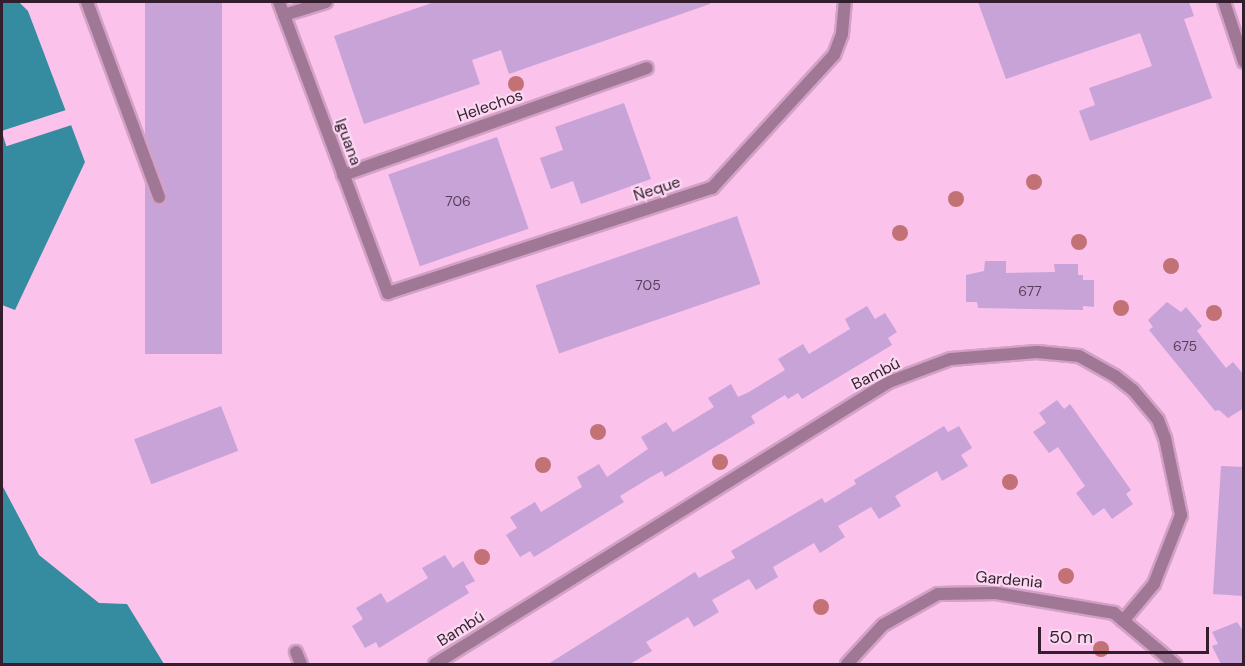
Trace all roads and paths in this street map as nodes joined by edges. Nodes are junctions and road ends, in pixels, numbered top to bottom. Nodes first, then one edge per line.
1 (87, 2) edge
2 (279, 2) edge
3 (326, 2) edge
4 (845, 2) edge
5 (1224, 2) edge
6 (284, 15) junction
7 (1244, 62) edge
8 (647, 68) dead end
9 (343, 175) junction
10 (159, 197) dead end
11 (388, 292) joint
12 (1123, 621) junction
13 (296, 652) dead end
14 (301, 664) edge
15 (435, 664) edge
16 (847, 664) edge
17 (1175, 664) edge

1 - 10 lane
2 - 6 lane, Iguana
3 - 6 lane
4 - 11 lane, Ñeque
5 - 7 lane
6 - 9 lane, Iguana
8 - 9 lane, Helechos
9 - 11 lane, Iguana
12 - 15 lane, Bambú
12 - 16 lane, Gardenia
12 - 17 lane, Gardenia
13 - 14 lane

